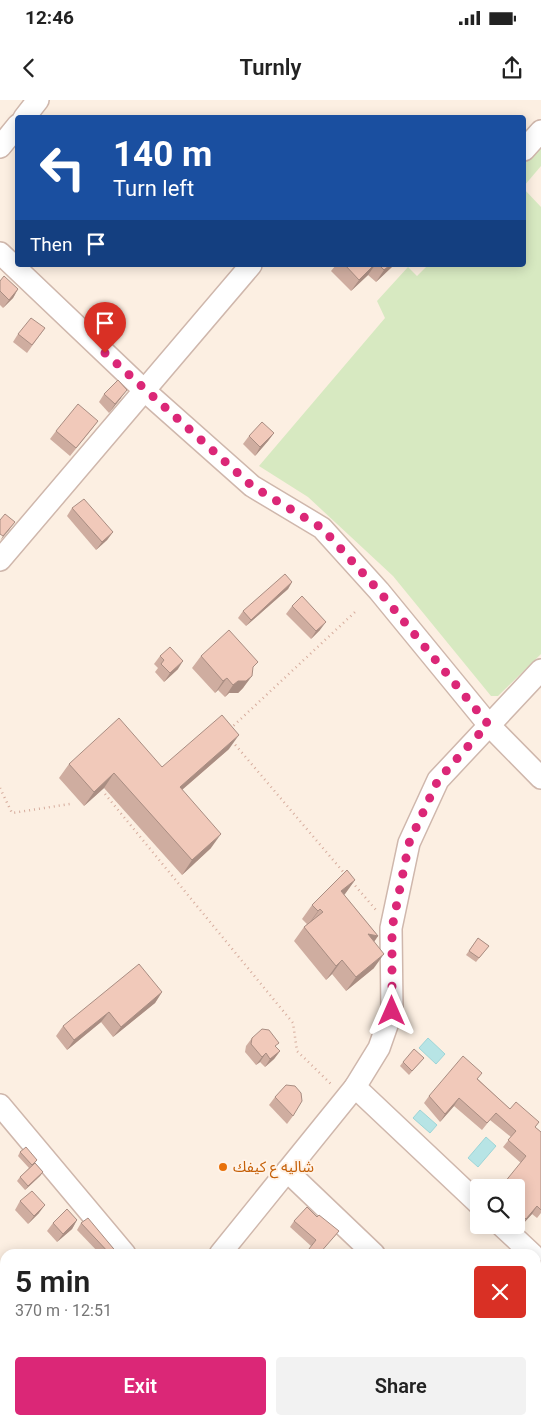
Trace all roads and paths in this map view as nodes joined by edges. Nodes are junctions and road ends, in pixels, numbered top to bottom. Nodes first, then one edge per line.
1 (38, 100) edge
2 (26, 115) edge
3 (15, 129) edge
4 (541, 131) edge
5 (0, 147) edge
6 (526, 148) edge
7 (0, 253) edge
8 (249, 267) edge
9 (145, 391) junction
10 (0, 560) edge
11 (355, 612) dead end
12 (541, 670) edge
13 (488, 724) junction
14 (541, 778) edge
15 (0, 788) edge
16 (105, 794) edge
17 (70, 804) dead end
18 (392, 928) junction
19 (350, 1092) junction
20 (0, 1105) edge
21 (288, 1171) junction
22 (470, 1196) edge
23 (511, 1234) edge
24 (121, 1249) edge
25 (224, 1249) edge
26 (369, 1249) edge
27 (527, 1249) edge

1 - 2 street
3 - 5 street
4 - 6 street
7 - 9 street
8 - 9 street
9 - 10 street
9 - 13 street
11 - 18 path
12 - 13 street
13 - 14 street
13 - 18 street
15 - 17 path
16 - 19 path
18 - 19 street
19 - 21 street
19 - 22 street
20 - 24 street
21 - 25 street
21 - 26 street
23 - 27 street

